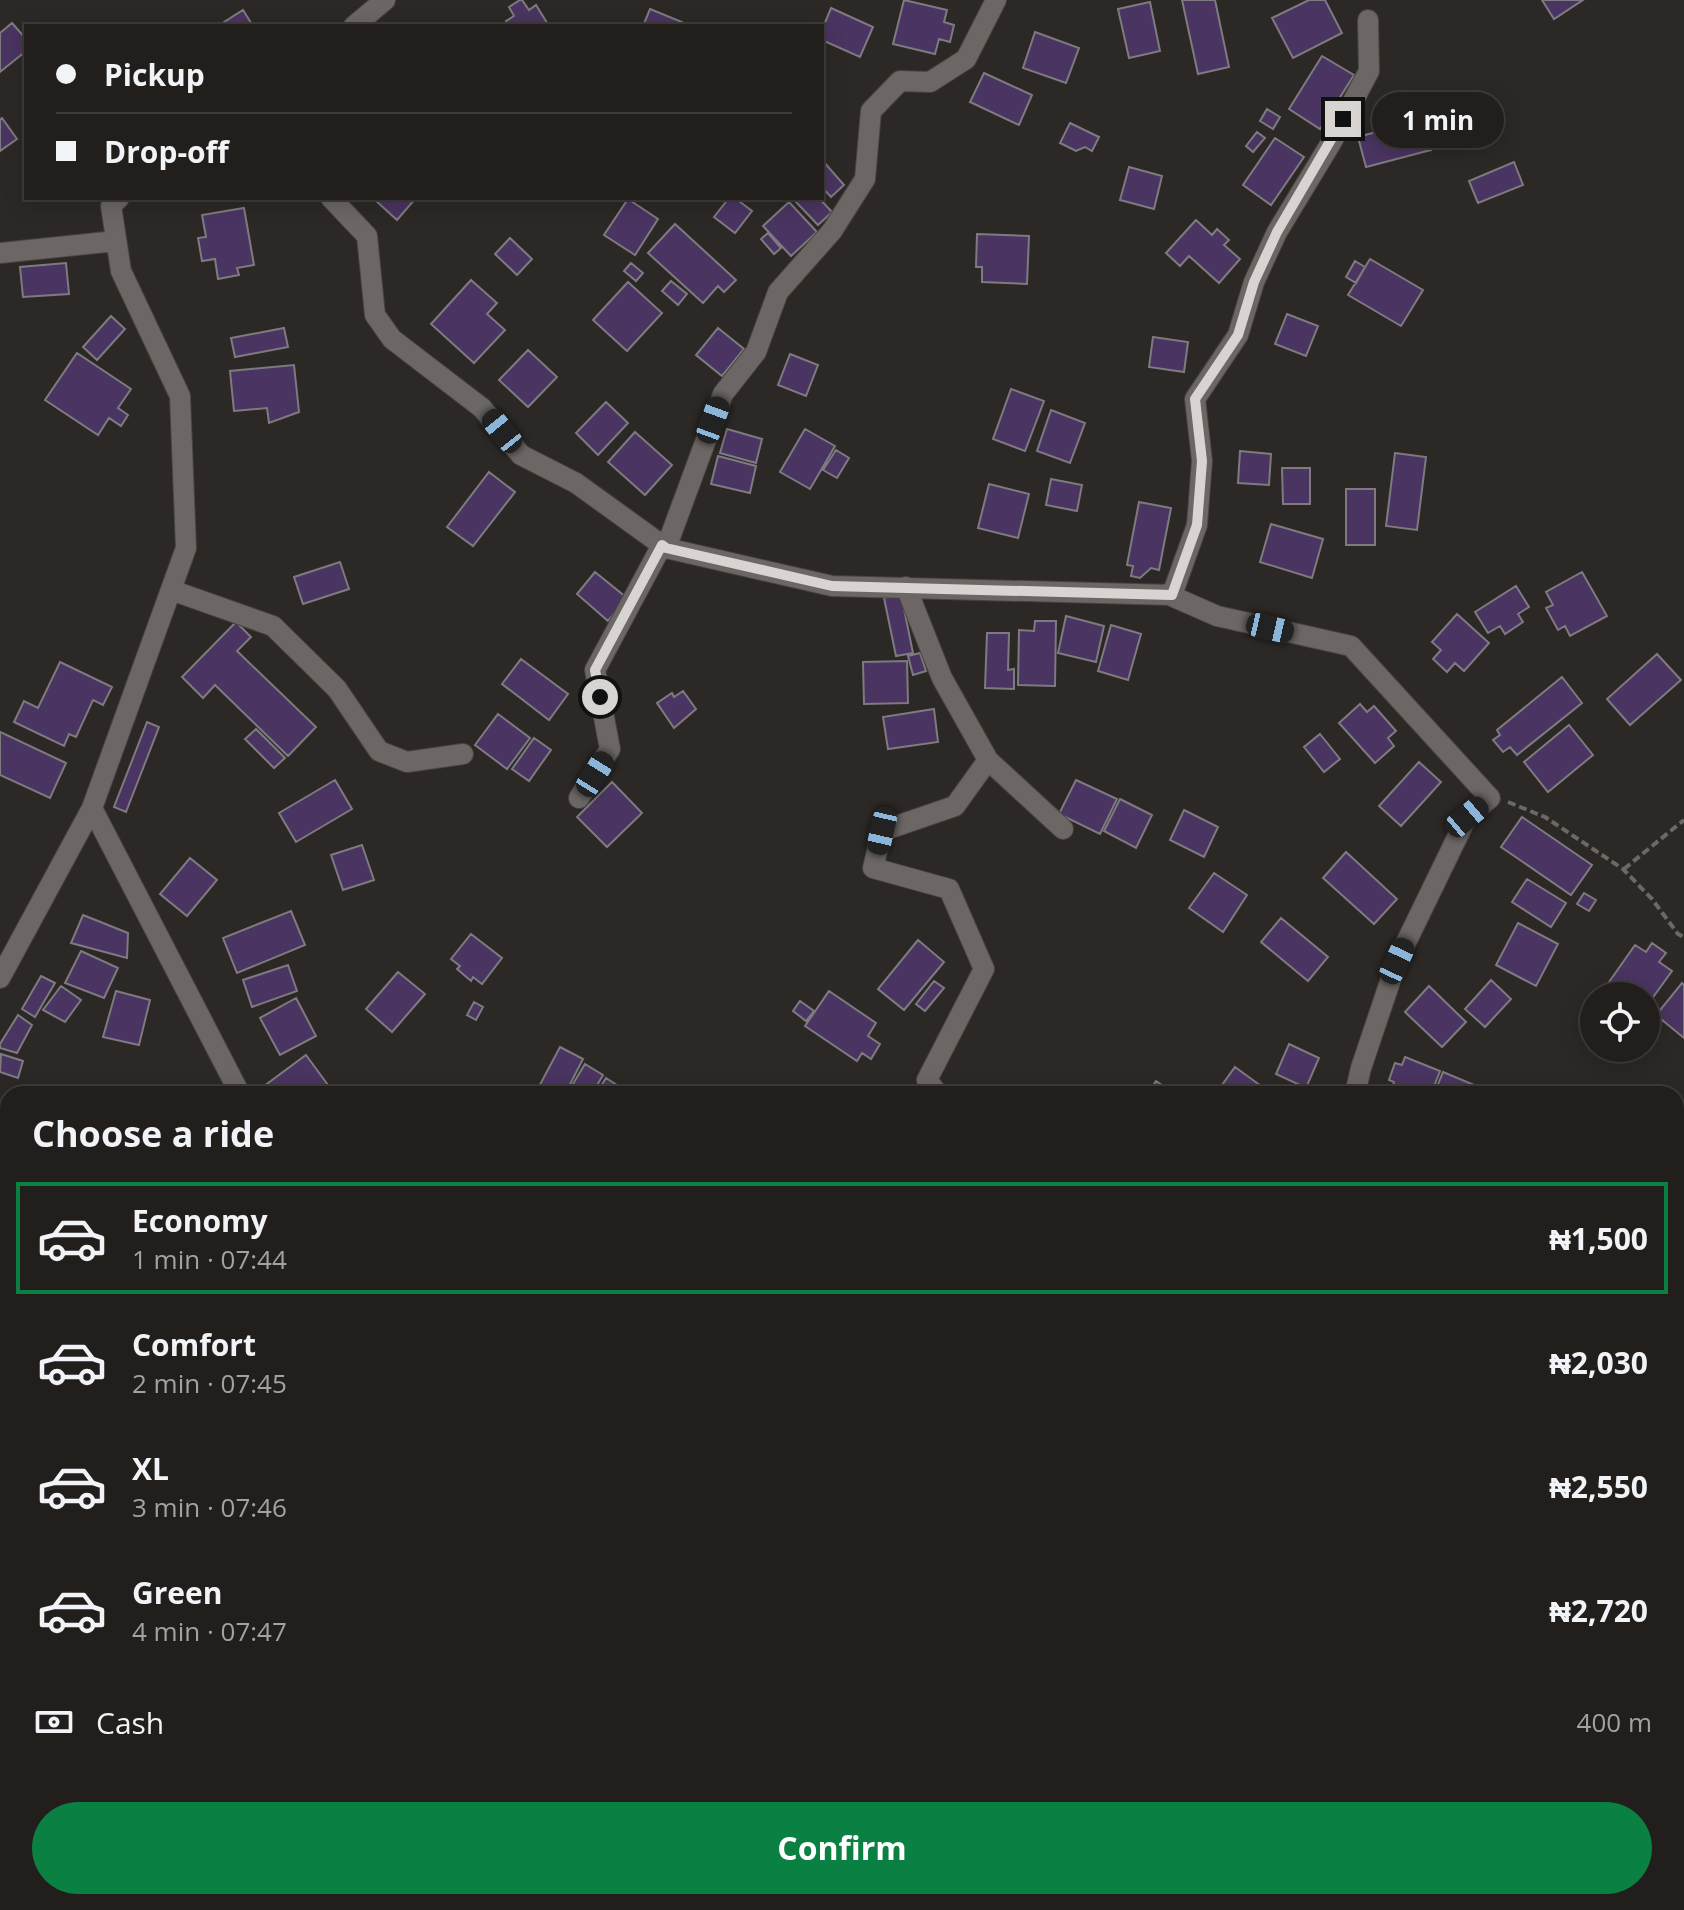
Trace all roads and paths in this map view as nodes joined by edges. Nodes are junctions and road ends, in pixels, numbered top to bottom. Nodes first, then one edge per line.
1 (385, 0) edge
2 (996, 0) edge
3 (1368, 20) dead end
4 (356, 24) edge
5 (117, 200) edge
6 (333, 200) edge
7 (116, 241) junction
8 (0, 253) edge
9 (664, 546) junction
10 (906, 587) junction
11 (171, 590) junction
12 (1167, 594) junction
13 (463, 754) dead end
14 (988, 760) junction
15 (579, 798) dead end
16 (1490, 798) junction
17 (92, 808) junction
18 (1684, 820) edge
19 (1063, 829) dead end
20 (1623, 869) junction
21 (1684, 937) edge
22 (0, 978) edge
23 (236, 1086) edge
24 (932, 1086) edge
25 (1357, 1086) edge

1 - 4 street
2 - 9 street
3 - 12 street
5 - 7 street
6 - 9 street
7 - 8 street
7 - 11 street
9 - 10 street
9 - 15 street
10 - 12 street
10 - 14 street
11 - 13 street
11 - 17 street
12 - 16 street
14 - 19 street
14 - 24 street
16 - 20 path
16 - 25 street
17 - 22 street
17 - 23 street
18 - 20 path
20 - 21 path

